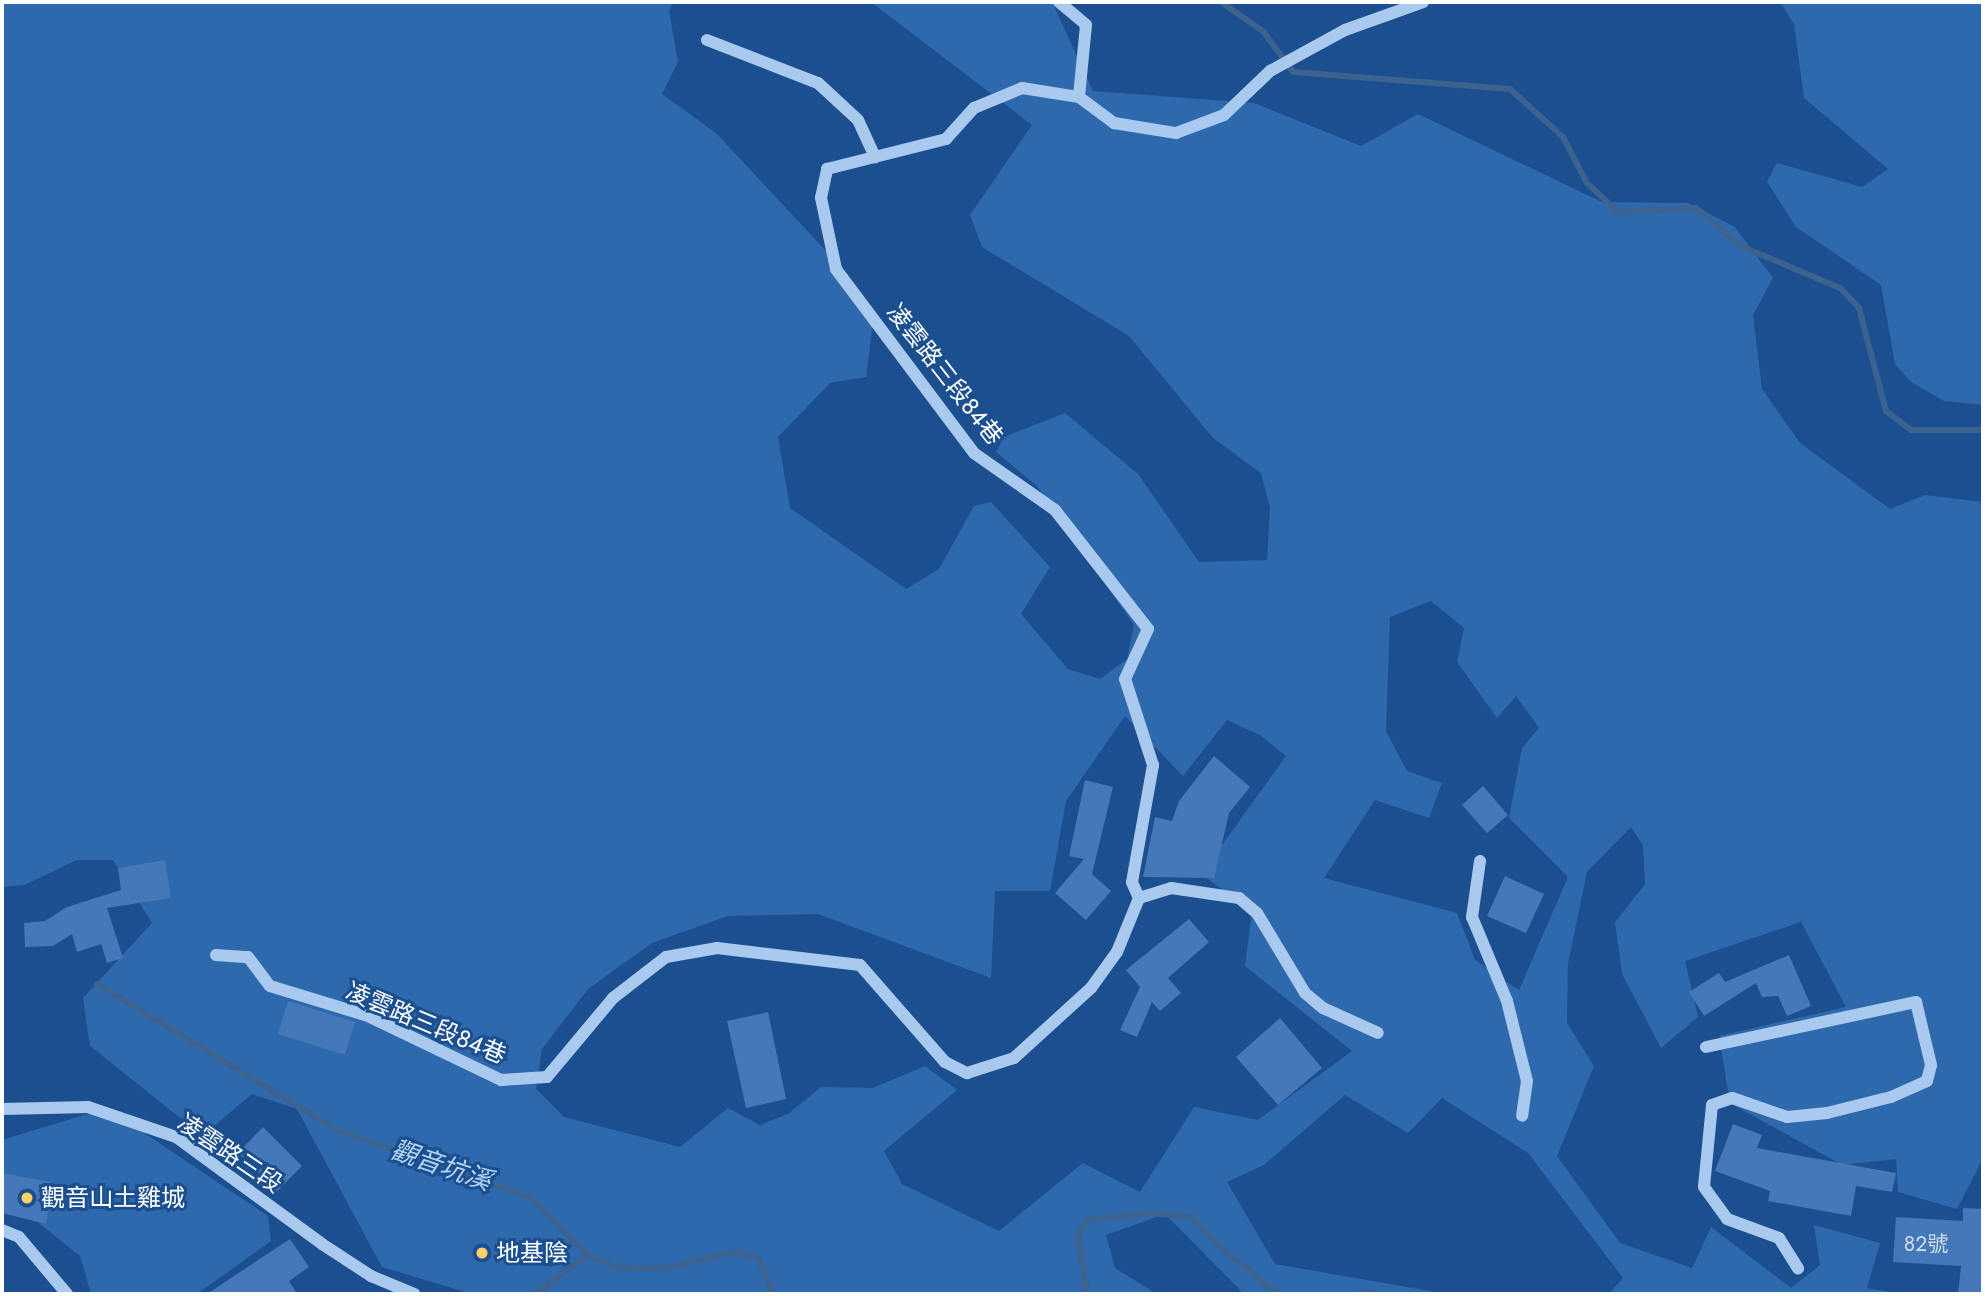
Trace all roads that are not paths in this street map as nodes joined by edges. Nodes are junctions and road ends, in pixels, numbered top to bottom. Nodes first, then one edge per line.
1 (1059, 2) edge
2 (1423, 2) edge
3 (706, 40) dead end
4 (1079, 97) junction
5 (875, 157) junction
6 (1480, 862) dead end
7 (1139, 898) junction
8 (216, 955) dead end
9 (1378, 1033) dead end
10 (1706, 1047) dead end
11 (2, 1109) edge
12 (1522, 1116) dead end
13 (2, 1230) edge
14 (1798, 1268) dead end
15 (67, 1294) edge
16 (414, 1294) edge

1 - 4 street
2 - 4 street
3 - 5 street
4 - 5 street, 凌雲路三段84巷
5 - 7 street, 凌雲路三段84巷
6 - 12 street
7 - 8 street, 凌雲路三段84巷
7 - 9 street
10 - 14 street
11 - 16 street, 凌雲路三段
13 - 15 street

